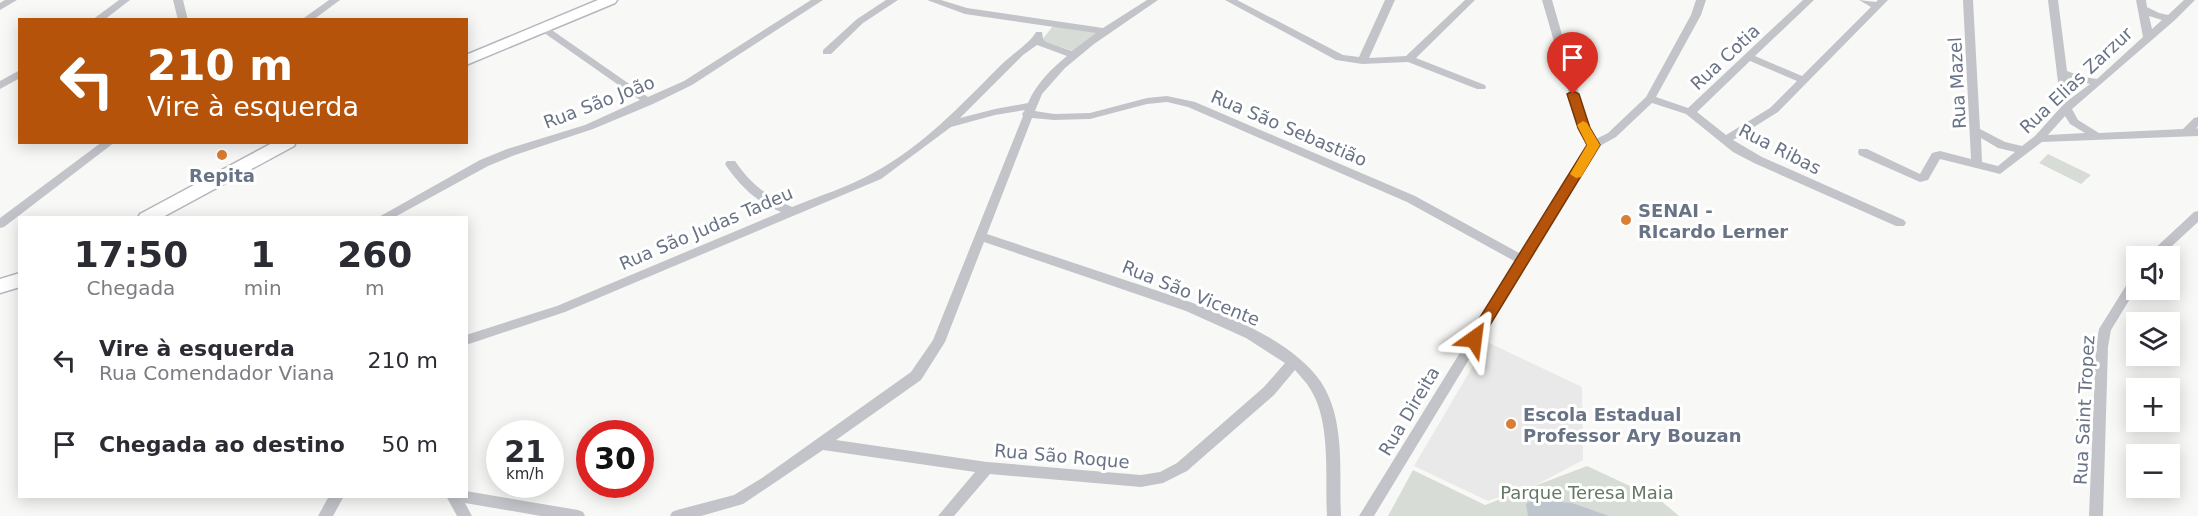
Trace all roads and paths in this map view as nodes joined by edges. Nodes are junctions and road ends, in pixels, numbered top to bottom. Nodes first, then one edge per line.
1 (12, 0) edge
2 (125, 0) edge
3 (178, 0) edge
4 (335, 0) edge
5 (610, 0) edge
6 (818, 0) edge
7 (893, 0) edge
8 (932, 0) edge
9 (1153, 0) edge
10 (1230, 0) edge
11 (1390, 0) edge
12 (1470, 0) edge
13 (1547, 0) edge
14 (1701, 0) edge
15 (1809, 0) edge
16 (1864, 0) edge
17 (1968, 0) edge
18 (2053, 0) edge
19 (2190, 0) edge
20 (1880, 3) edge
21 (2142, 5) edge
22 (0, 7) edge
23 (100, 18) edge
24 (182, 18) edge
25 (309, 18) edge
26 (2172, 18) junction
27 (1046, 22) junction
28 (543, 28) junction
29 (1107, 32) junction
30 (2148, 36) junction
31 (1038, 40) junction
32 (827, 52) dead end
33 (1075, 55) junction
34 (1749, 57) junction
35 (1409, 59) junction
36 (468, 60) edge
37 (1362, 61) junction
38 (2062, 73) junction
39 (18, 74) edge
40 (1804, 80) junction
41 (2099, 82) junction
42 (0, 86) edge
43 (1481, 87) dead end
44 (1650, 99) junction
45 (649, 102) junction
46 (2066, 108) junction
47 (1029, 110) junction
48 (1690, 112) junction
49 (2198, 120) edge
50 (947, 124) junction
51 (1976, 131) junction
52 (2198, 132) edge
53 (2185, 133) junction
54 (2099, 135) junction
55 (2038, 139) junction
56 (1725, 140) junction
57 (107, 144) edge
58 (284, 144) edge
59 (1594, 145) junction
60 (2024, 150) junction
61 (1863, 152) dead end
62 (731, 164) dead end
63 (1977, 164) junction
64 (769, 202) junction
65 (791, 211) junction
66 (2198, 215) edge
67 (150, 216) edge
68 (386, 216) edge
69 (769, 220) junction
70 (1900, 223) dead end
71 (0, 224) edge
72 (982, 237) junction
73 (2165, 246) edge
74 (1521, 261) junction
75 (18, 281) edge
76 (0, 286) edge
77 (2126, 295) edge
78 (468, 339) edge
79 (1293, 363) junction
80 (822, 444) junction
81 (987, 468) junction
82 (336, 498) edge
83 (454, 498) edge
84 (468, 498) edge
85 (326, 516) edge
86 (465, 516) edge
87 (578, 516) edge
88 (677, 516) edge
89 (945, 516) edge
90 (1334, 516) edge
91 (1366, 516) edge
92 (2096, 516) edge

1 - 22 street
2 - 23 street
3 - 24 street
4 - 25 street
5 - 28 main road
6 - 45 street, Rua São João
7 - 32 street
8 - 27 street
9 - 29 street
10 - 37 street
11 - 37 street
12 - 35 street
13 - 59 street
14 - 44 street, Rua Direita
15 - 34 street, Rua Cotia
16 - 20 street
17 - 51 street, Rua Mazel
18 - 38 street
19 - 26 street, Rua Elias Zarzur
20 - 40 street
21 - 26 street
21 - 30 street
26 - 30 street, Rua Elias Zarzur
27 - 29 street
27 - 31 street
28 - 36 main road
28 - 45 street
29 - 33 street
30 - 41 street, Rua Elias Zarzur
31 - 33 street
31 - 50 street, Rua São Judas Tadeu
33 - 47 street
34 - 40 street
34 - 48 street, Rua Cotia
35 - 37 street
35 - 43 street
38 - 41 street
38 - 46 street
39 - 42 street
40 - 56 street
41 - 46 street, Rua Elias Zarzur
44 - 48 street, Rua Ribas
44 - 59 street, Rua Direita
45 - 68 street, Rua São João
46 - 54 street
46 - 55 street, Rua Elias Zarzur
47 - 50 street, Rua São Judas Tadeu
47 - 72 street
47 - 74 street, Rua São Sebastião
48 - 56 street, Rua Ribas
49 - 53 street
50 - 65 street, Rua São Judas Tadeu
51 - 60 street, Rua Elias Zarzur
51 - 63 street, Rua Mazel
52 - 53 street
53 - 54 street
54 - 55 street
55 - 60 street, Rua Elias Zarzur
56 - 70 street, Rua Ribas
57 - 71 street
58 - 67 main road
59 - 74 street, Rua Direita
60 - 63 street
61 - 63 street
62 - 64 street
64 - 65 street
64 - 69 street
65 - 69 street, Rua São Judas Tadeu
66 - 73 street
69 - 78 street, Rua São Judas Tadeu
72 - 79 street, Rua São Vicente
72 - 80 street
74 - 91 street, Rua Direita
75 - 76 main road
77 - 92 street, Rua Saint Tropez
79 - 81 street, Rua São Roque
79 - 90 street, Rua São Vicente
80 - 81 street, Rua São Roque
80 - 88 street
81 - 89 street
82 - 85 street
83 - 86 street
84 - 87 street

